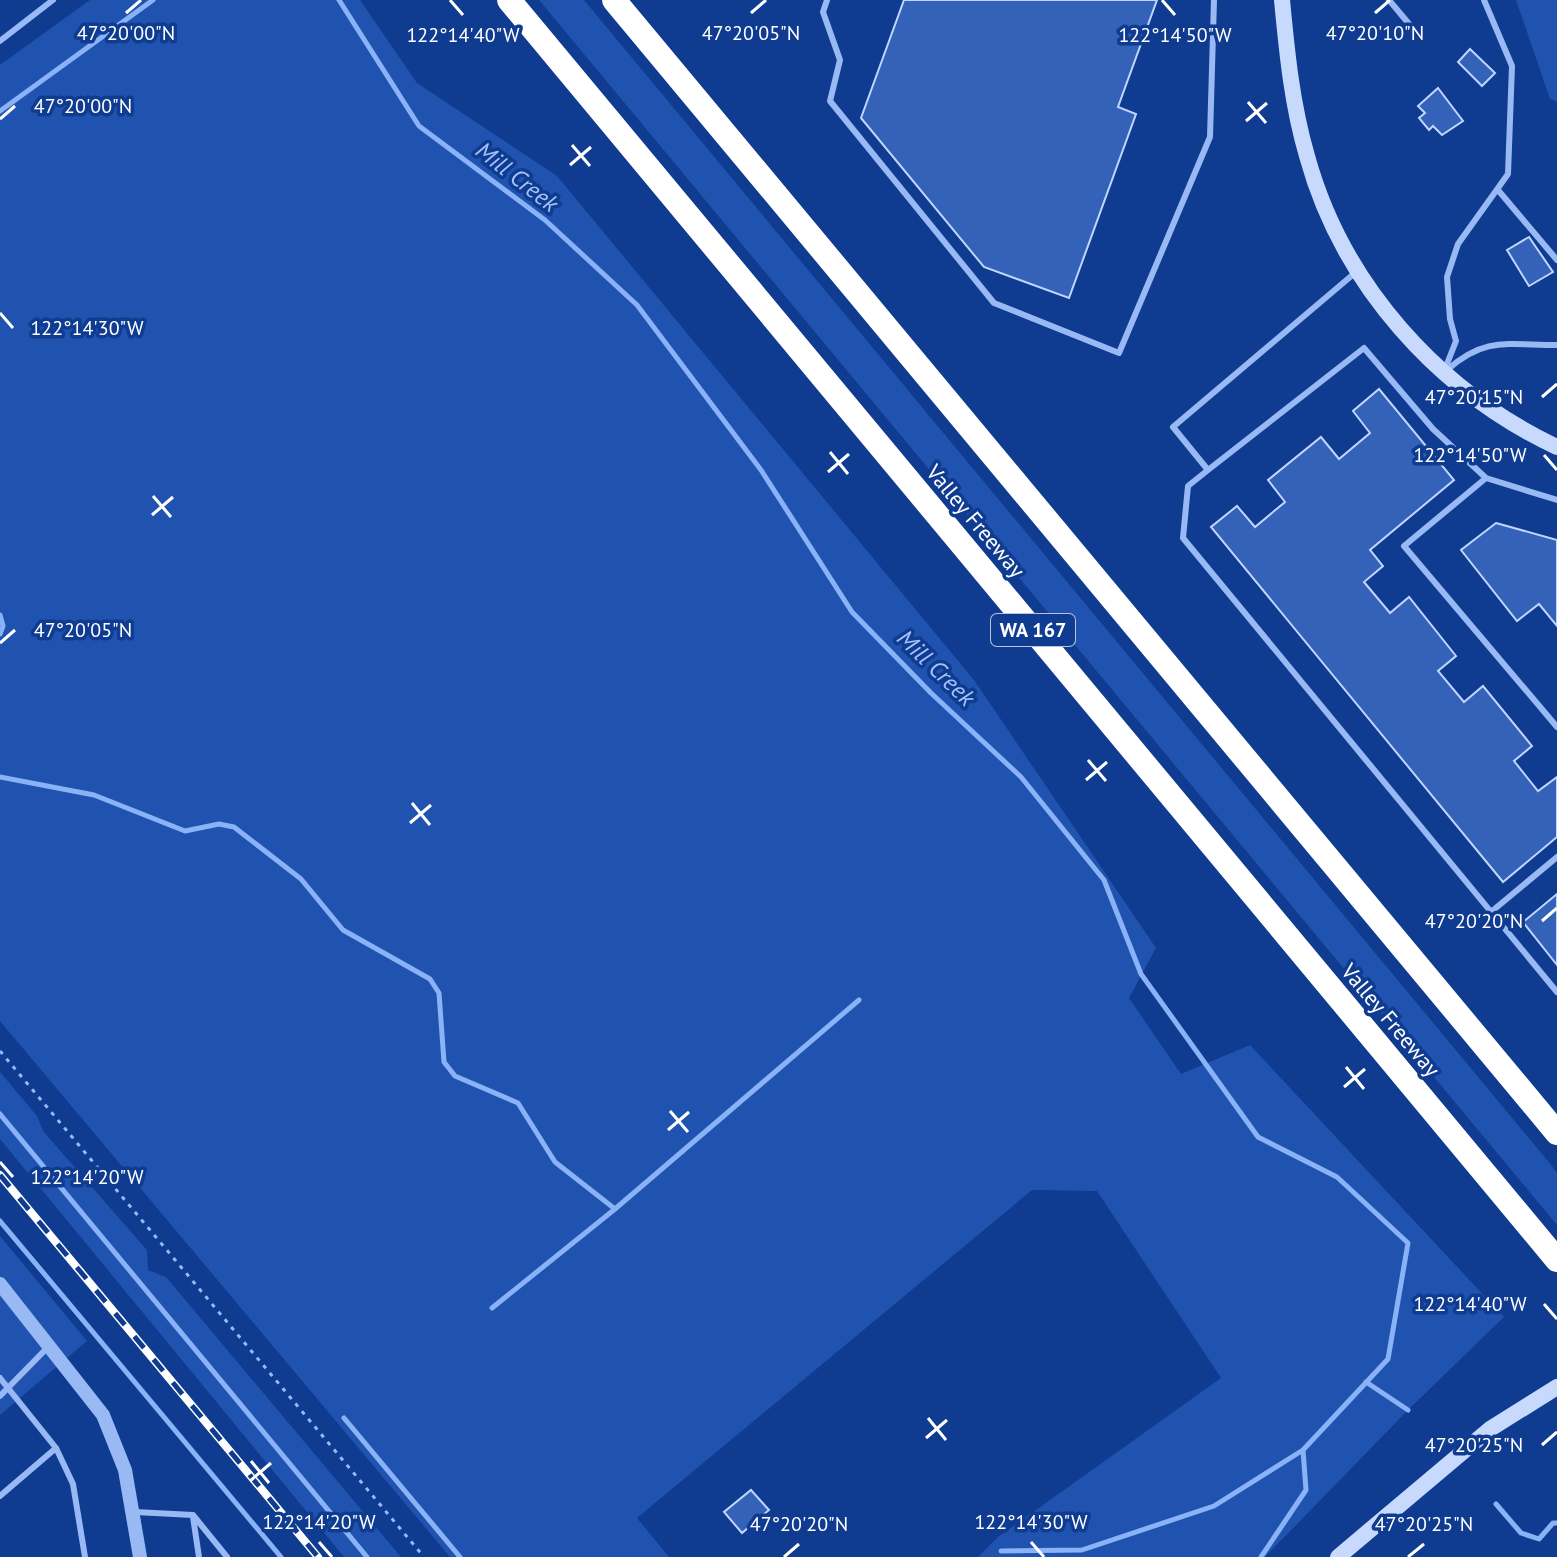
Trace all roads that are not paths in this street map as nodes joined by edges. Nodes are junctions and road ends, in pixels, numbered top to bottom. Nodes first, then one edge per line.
1 (53, 0) edge
2 (509, 0) edge
3 (614, 0) edge
4 (827, 0) edge
5 (1214, 0) edge
6 (1282, 0) edge
7 (1389, 0) edge
8 (1484, 0) edge
9 (1420, 37) dead end
10 (0, 41) edge
11 (1498, 190) junction
12 (1557, 260) edge
13 (1357, 270) junction
14 (1557, 345) edge
15 (1444, 373) junction
16 (1557, 447) edge
17 (1208, 470) junction
18 (1486, 478) junction
19 (1557, 500) edge
20 (1557, 727) edge
21 (1557, 857) edge
22 (1491, 912) junction
23 (1557, 992) edge
24 (1557, 1133) edge
25 (1557, 1260) edge
26 (0, 1284) edge
27 (50, 1344) junction
28 (0, 1378) edge
29 (1557, 1387) edge
30 (8, 1388) junction
31 (0, 1396) edge
32 (56, 1448) junction
33 (0, 1496) edge
34 (133, 1512) junction
35 (193, 1515) junction
36 (85, 1557) edge
37 (140, 1557) edge
38 (199, 1557) edge
39 (227, 1557) edge
40 (1338, 1557) edge

1 - 10 lane
2 - 25 highway, Valley Freeway / WA 167
3 - 24 highway
4 - 5 lane
6 - 13 main road
7 - 9 lane
8 - 11 lane
11 - 12 lane
11 - 15 lane
13 - 15 main road
13 - 17 lane
14 - 15 lane
15 - 16 main road
17 - 18 lane
17 - 22 lane
18 - 19 lane
18 - 20 lane
21 - 22 lane
22 - 23 lane
26 - 27 street
27 - 30 lane
27 - 34 street
28 - 30 lane
29 - 40 main road
30 - 31 lane
30 - 32 lane
32 - 33 lane
32 - 36 lane
34 - 35 lane
34 - 37 street
35 - 38 lane
35 - 39 lane

